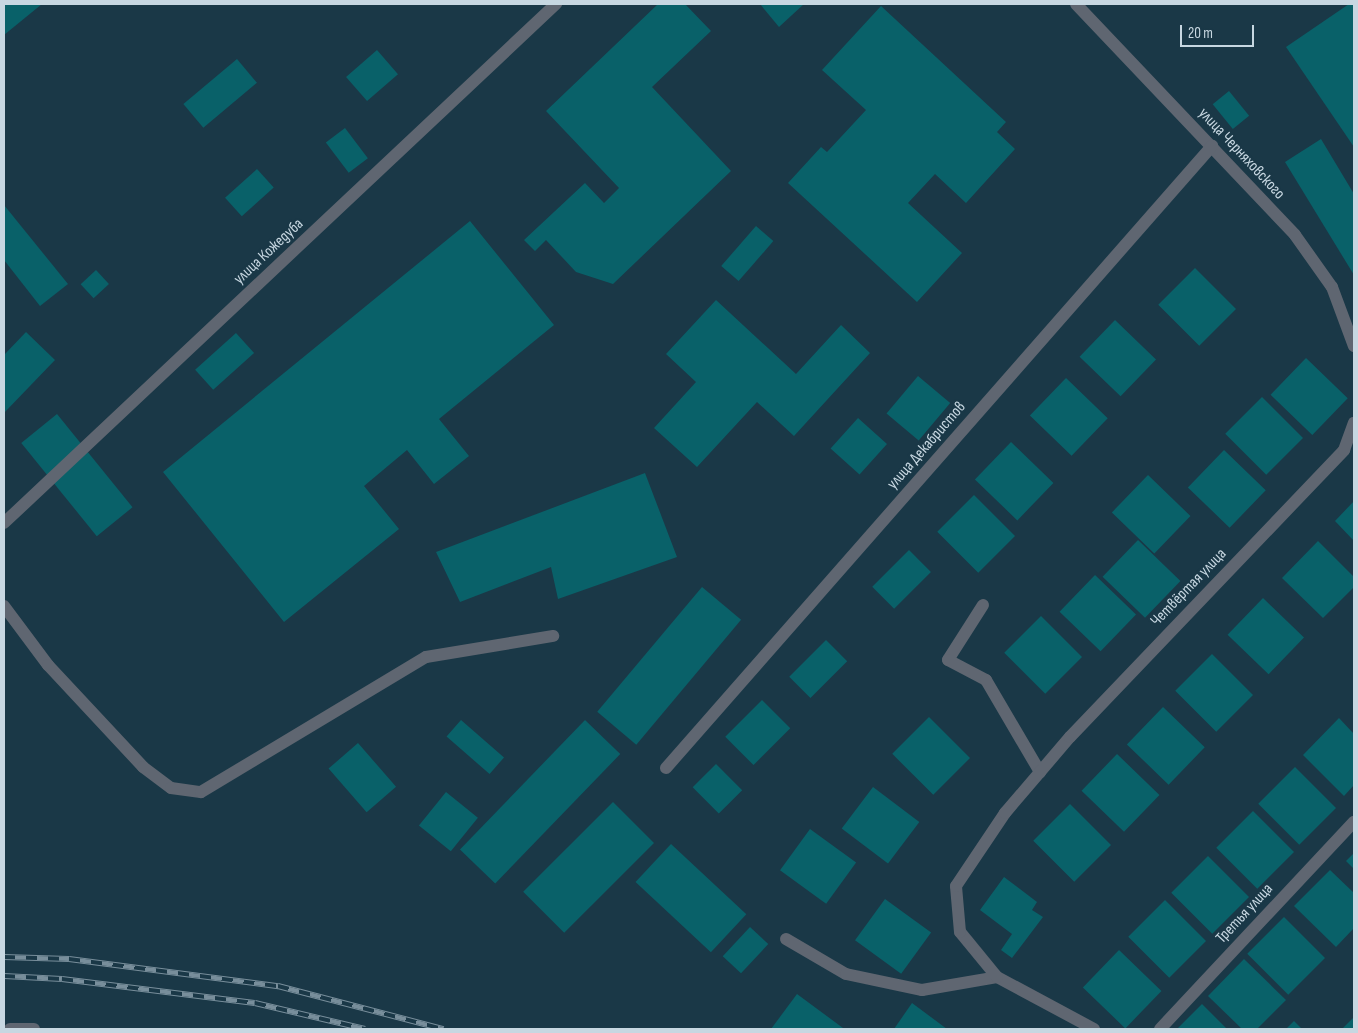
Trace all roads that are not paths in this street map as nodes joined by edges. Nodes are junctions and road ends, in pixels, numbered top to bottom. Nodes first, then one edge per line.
1 (556, 4) edge
2 (1076, 4) edge
3 (1212, 146) junction
4 (1354, 346) edge
5 (1354, 423) edge
6 (4, 523) edge
7 (983, 605) dead end
8 (4, 606) edge
9 (553, 636) dead end
10 (666, 768) dead end
11 (1040, 772) junction
12 (1354, 822) edge
13 (786, 939) dead end
14 (997, 977) junction
15 (10, 1029) edge
16 (34, 1029) edge
17 (1094, 1029) edge
18 (1160, 1029) edge

1 - 6 street, улица Кожедуба
2 - 3 street, улица Черняховского
3 - 4 street, улица Черняховского
3 - 10 street, улица Декабристов
5 - 11 street, Четвёртая улица
7 - 11 street
8 - 9 street
11 - 14 street, Четвёртая улица
12 - 18 street, Третья улица
13 - 14 street
14 - 17 street, Четвёртая улица
15 - 16 street

